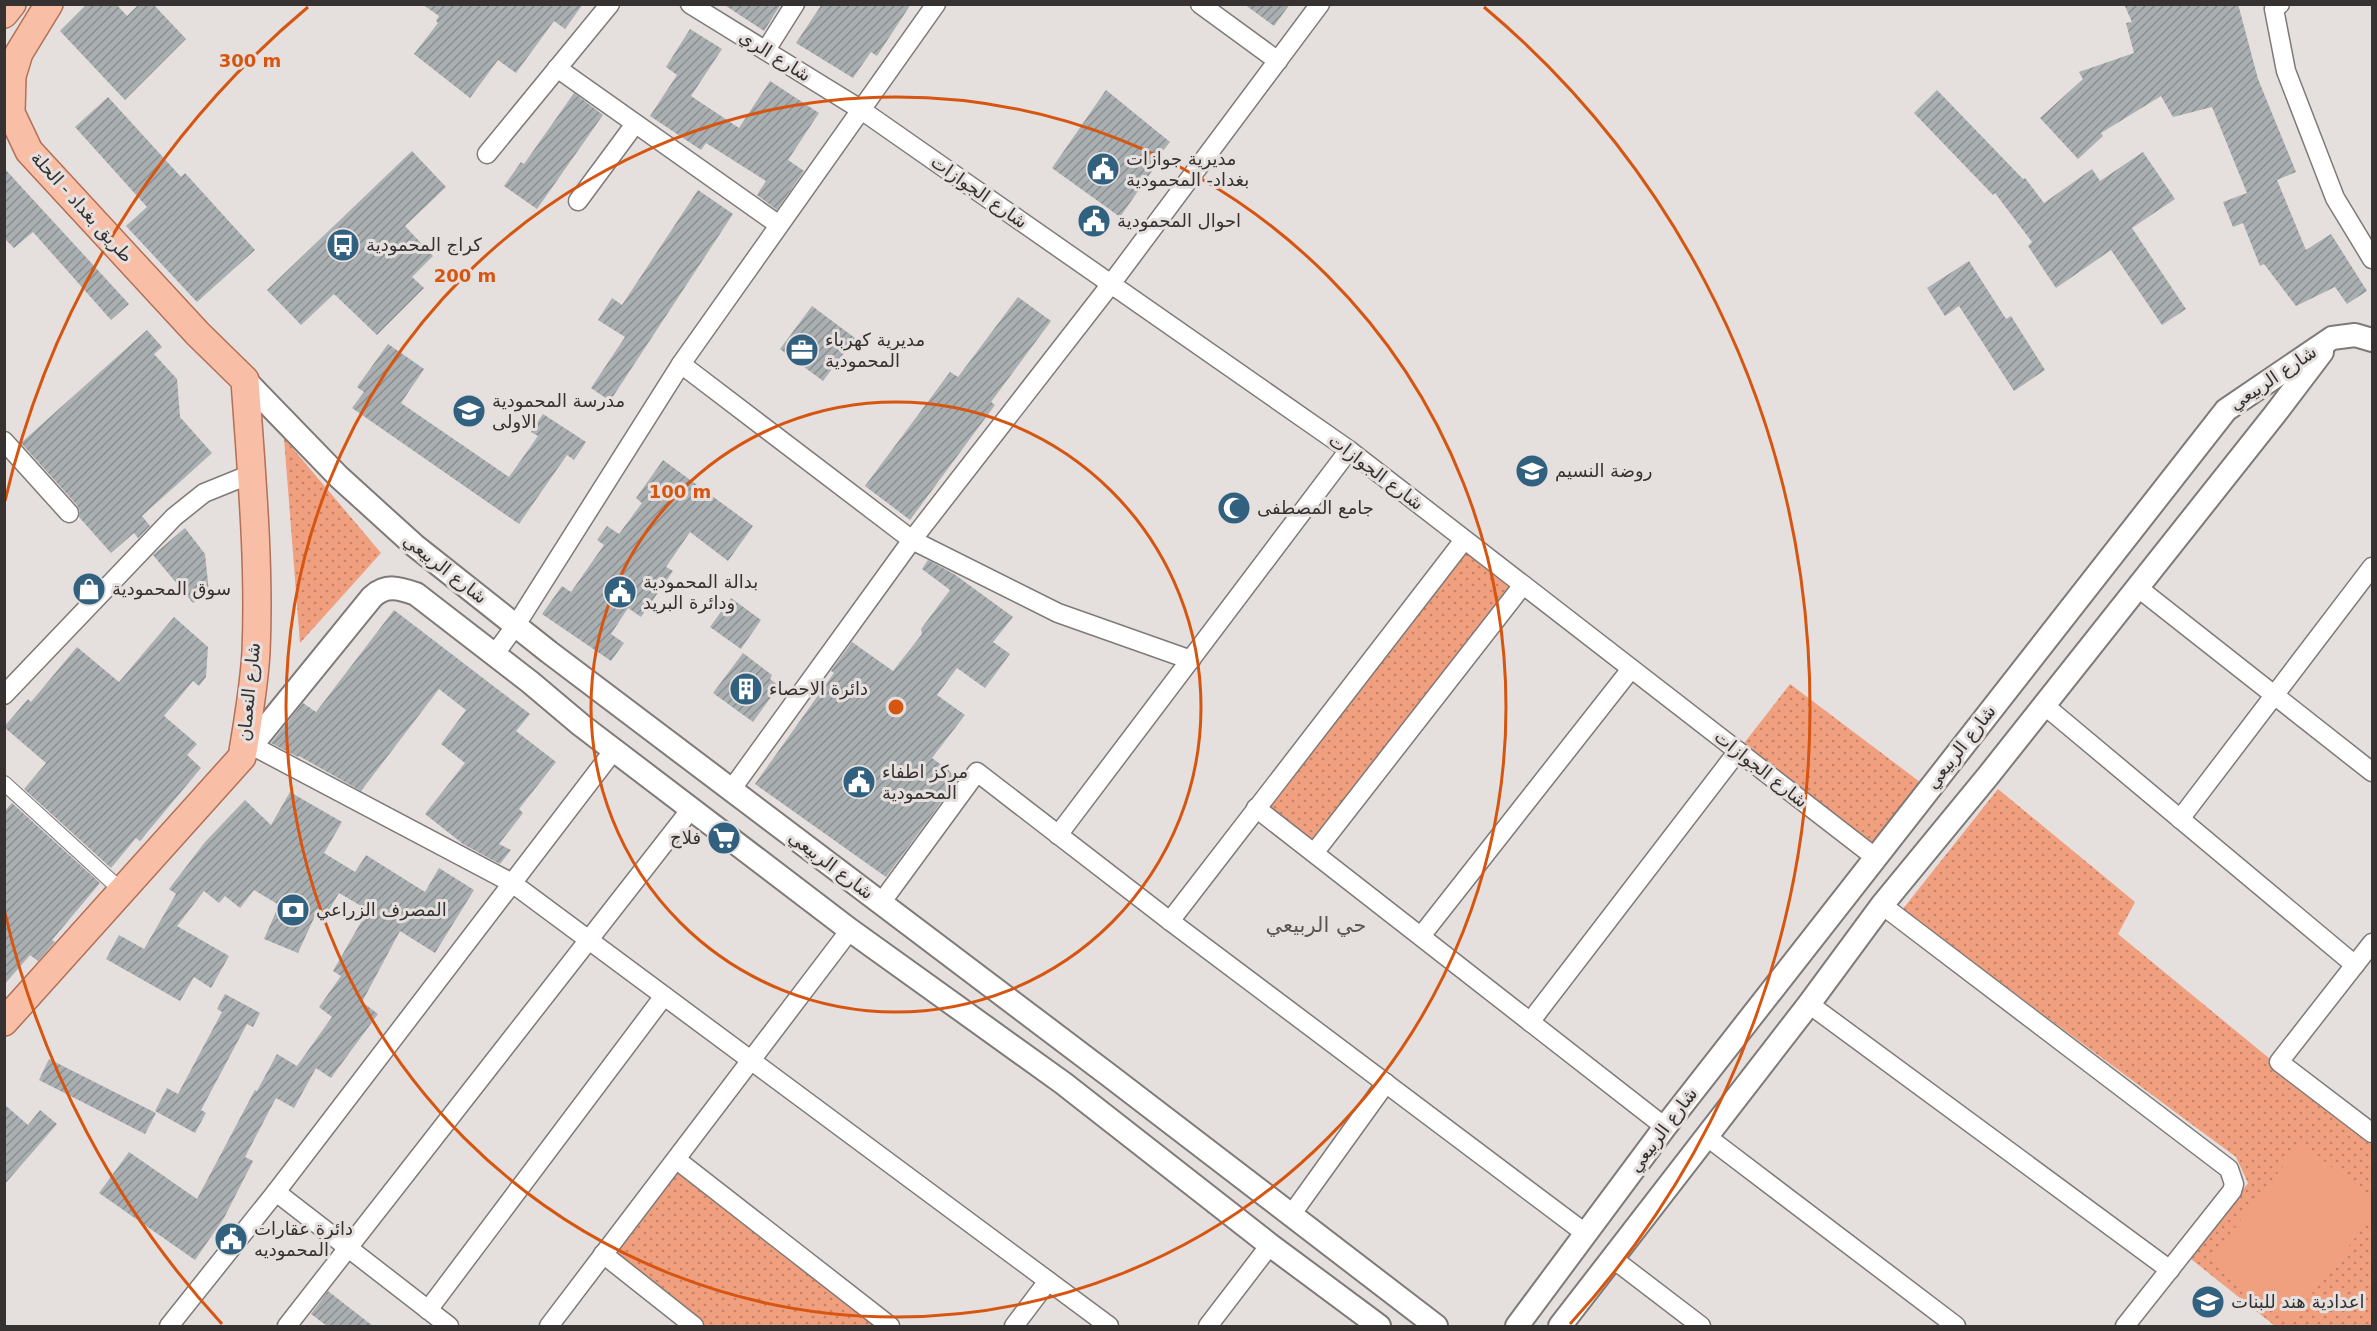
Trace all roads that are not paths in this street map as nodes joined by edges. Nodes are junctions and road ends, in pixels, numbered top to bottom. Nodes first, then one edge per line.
1 (12, 4) edge
2 (49, 4) edge
3 (610, 4) edge
4 (690, 4) edge
5 (795, 4) edge
6 (936, 4) edge
7 (1200, 4) edge
8 (1320, 4) edge
9 (2280, 4) edge
10 (4, 14) edge
11 (766, 50) junction
12 (1278, 61) junction
13 (557, 68) junction
14 (860, 109) junction
15 (635, 124) junction
16 (4, 136) edge
17 (29, 151) junction
18 (487, 154) dead end
19 (578, 201) dead end
20 (779, 225) junction
21 (2373, 259) edge
22 (1111, 284) junction
23 (2332, 338) junction
24 (2373, 340) edge
25 (681, 364) junction
26 (245, 380) junction
27 (2237, 402) junction
28 (2265, 426) junction
29 (6, 445) edge
30 (1349, 450) junction
31 (251, 474) junction
32 (69, 513) dead end
33 (912, 540) junction
34 (1464, 540) junction
35 (2372, 568) edge
36 (1523, 585) junction
37 (2137, 587) junction
38 (516, 625) junction
39 (494, 655) junction
40 (1191, 660) junction
41 (1631, 669) junction
42 (4, 695) edge
43 (2275, 695) junction
44 (2044, 705) junction
45 (614, 750) junction
46 (247, 751) junction
47 (1738, 752) junction
48 (2373, 772) edge
49 (4, 783) edge
50 (731, 790) junction
51 (1256, 808) junction
52 (691, 809) junction
53 (2180, 819) junction
54 (1059, 835) junction
55 (1314, 853) junction
56 (1873, 862) junction
57 (512, 883) junction
58 (1897, 886) junction
59 (122, 891) junction
60 (1840, 902) junction
61 (881, 903) junction
62 (1882, 904) junction
63 (1170, 921) junction
64 (1868, 924) junction
65 (850, 930) junction
66 (1421, 936) junction
67 (589, 940) junction
68 (2373, 944) edge
69 (2355, 965) junction
70 (664, 996) junction
71 (1809, 1004) junction
72 (8, 1011) edge
73 (1530, 1022) junction
74 (1068, 1044) junction
75 (751, 1061) junction
76 (1046, 1071) junction
77 (1110, 1076) junction
78 (1386, 1083) junction
79 (1086, 1101) junction
80 (1665, 1127) junction
81 (2373, 1133) edge
82 (1706, 1136) junction
83 (677, 1160) junction
84 (276, 1192) junction
85 (1291, 1215) junction
86 (1585, 1233) junction
87 (1270, 1245) junction
88 (348, 1248) junction
89 (603, 1254) junction
90 (1612, 1258) junction
91 (2170, 1270) junction
92 (1048, 1281) junction
93 (428, 1310) junction
94 (169, 1326) edge
95 (287, 1326) edge
96 (449, 1326) edge
97 (549, 1326) edge
98 (694, 1326) edge
99 (890, 1326) edge
100 (1014, 1326) edge
101 (1108, 1326) edge
102 (1208, 1326) edge
103 (1379, 1326) edge
104 (1436, 1326) edge
105 (1517, 1326) edge
106 (1560, 1326) edge
107 (1701, 1326) edge
108 (1956, 1326) edge
109 (2125, 1326) edge

1 - 10 main road
2 - 17 main road, طريق بغداد - الحلة
3 - 13 street
4 - 11 street, شارع الري
5 - 11 street
6 - 14 street
7 - 12 street
8 - 12 street
9 - 21 street
11 - 14 street, شارع الري
12 - 22 street
13 - 15 street
13 - 18 street
14 - 20 street
14 - 22 street, شارع الجوازات
15 - 19 street
15 - 20 street
16 - 17 main road
17 - 26 main road, طريق بغداد - الحلة
20 - 25 street
22 - 30 street, شارع الجوازات
22 - 33 street
23 - 24 street
23 - 27 street, شارع الربيعي
23 - 28 street, شارع الربيعي
25 - 33 street
25 - 38 street
26 - 31 main road, شارع النعمان
26 - 38 street, شارع الربيعي
27 - 28 street
27 - 56 street, شارع الربيعي
28 - 37 street, شارع الربيعي
29 - 32 street
30 - 34 street, شارع الجوازات
30 - 40 street
31 - 42 street
31 - 46 main road, شارع النعمان
33 - 40 street
33 - 50 street
34 - 36 street, شارع الجوازات
34 - 51 street
35 - 43 street
36 - 41 street, شارع الجوازات
36 - 55 street
37 - 43 street
37 - 44 street, شارع الربيعي
38 - 39 street
38 - 50 street, شارع الربيعي
39 - 45 street, شارع الربيعي
39 - 46 street, شارع الربيعي
40 - 54 street
41 - 47 street, شارع الجوازات
41 - 66 street
43 - 48 street
43 - 53 street
44 - 53 street
44 - 58 street, شارع الربيعي
45 - 52 street, شارع الربيعي
45 - 57 street
46 - 57 street
46 - 59 main road, شارع النعمان
47 - 56 street, شارع الجوازات
47 - 73 street
49 - 59 street
50 - 61 street, شارع الربيعي
51 - 55 street
51 - 63 street
52 - 65 street, شارع الربيعي
52 - 67 street
53 - 69 street
54 - 61 street
54 - 63 street
55 - 66 street
56 - 58 street
56 - 60 street, شارع الربيعي
57 - 67 street
57 - 84 street
58 - 62 street, شارع الربيعي
59 - 72 main road, شارع النعمان
60 - 64 street
60 - 80 street, شارع الربيعي
61 - 74 street, شارع الربيعي
62 - 64 street, شارع الربيعي
62 - 91 street
63 - 78 street
64 - 71 street, شارع الربيعي
65 - 75 street
65 - 76 street, شارع الربيعي
66 - 73 street
67 - 70 street
67 - 88 street
68 - 69 street
69 - 81 street
70 - 75 street
70 - 93 street
71 - 82 street, شارع الربيعي
71 - 91 street
73 - 80 street
74 - 76 street
74 - 77 street, شارع الربيعي
75 - 83 street
75 - 92 street
76 - 79 street, شارع الربيعي
77 - 79 street
77 - 85 street, شارع الربيعي
78 - 85 street
78 - 86 street
79 - 87 street, شارع الربيعي
80 - 86 street, شارع الربيعي
82 - 90 street, شارع الربيعي
82 - 108 street
83 - 89 street
83 - 99 street
84 - 88 street
84 - 94 street
85 - 104 street, شارع الربيعي
86 - 105 street, شارع الربيعي
87 - 102 street
87 - 103 street, شارع الربيعي
88 - 93 street
88 - 95 street
89 - 97 street
89 - 98 street
90 - 106 street, شارع الربيعي
90 - 107 street
91 - 109 street
92 - 100 street
92 - 101 street
93 - 96 street

